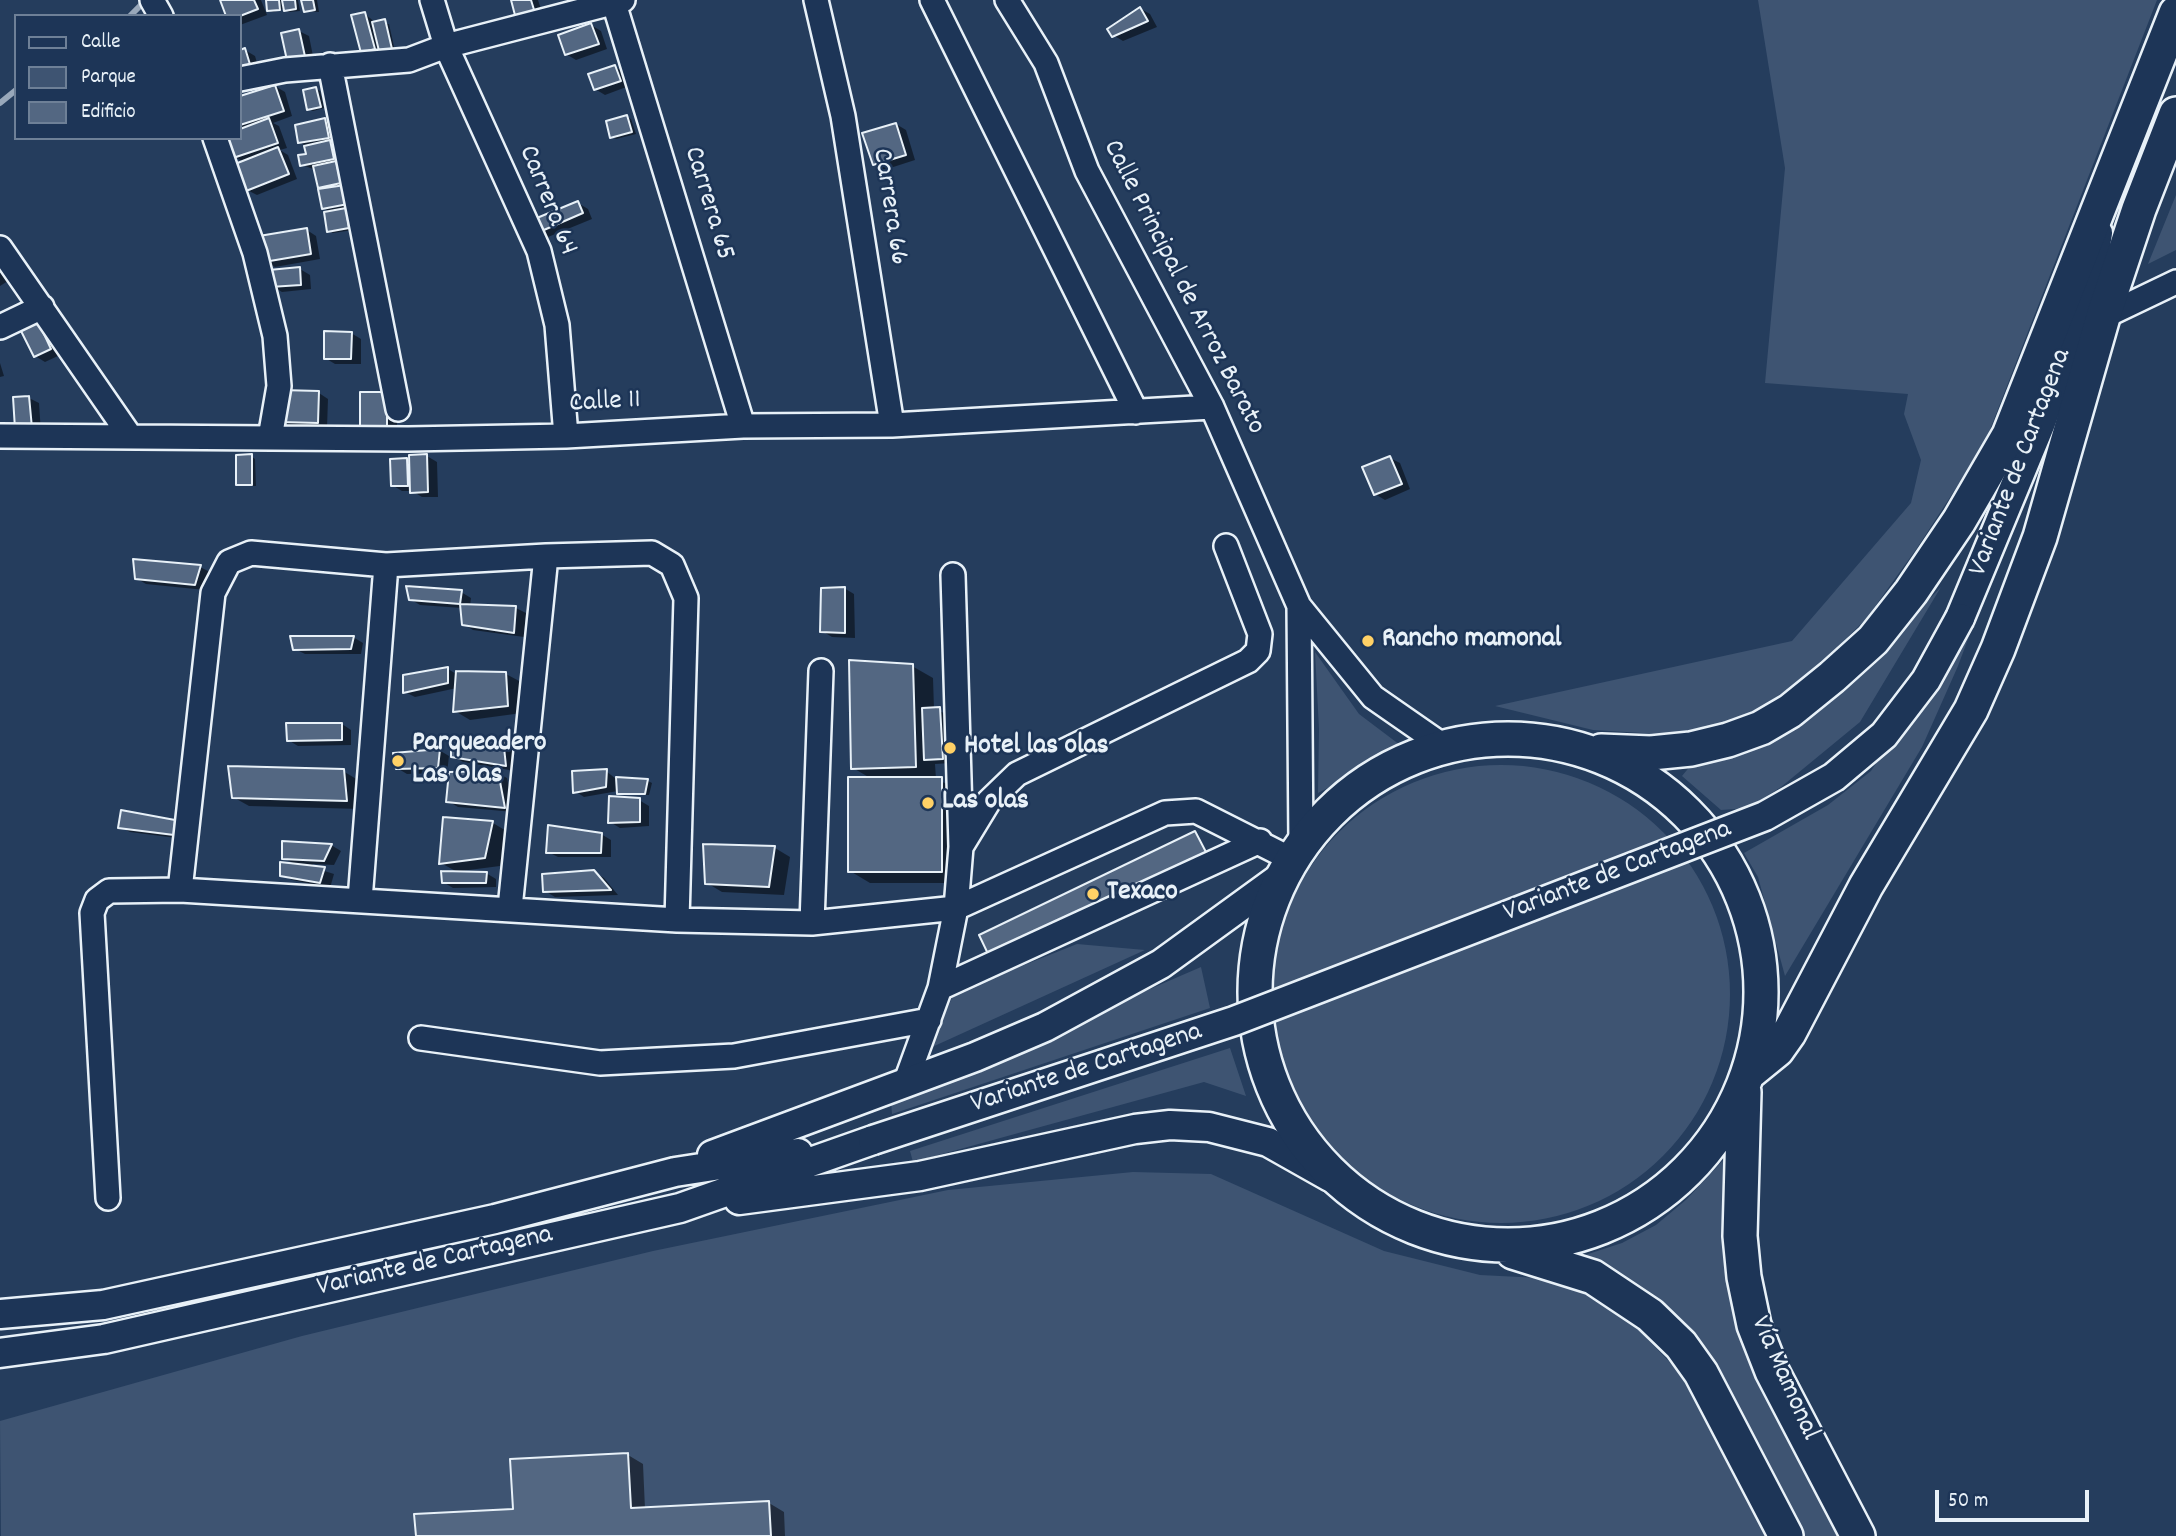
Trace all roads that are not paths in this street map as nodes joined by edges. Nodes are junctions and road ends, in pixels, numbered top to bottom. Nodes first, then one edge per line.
1 (432, 0) edge
2 (816, 0) edge
3 (932, 0) edge
4 (1007, 0) edge
5 (617, 1) edge
6 (2176, 13) edge
7 (446, 46) junction
8 (330, 65) junction
9 (242, 79) edge
10 (2176, 114) edge
11 (216, 140) edge
12 (2104, 197) junction
13 (2139, 209) junction
14 (0, 248) edge
15 (2090, 282) junction
16 (2176, 282) edge
17 (42, 307) junction
18 (2103, 317) junction
19 (0, 327) edge
20 (1212, 407) junction
21 (398, 409) dead end
22 (1136, 412) junction
23 (892, 425) junction
24 (743, 426) junction
25 (0, 436) edge
26 (130, 436) junction
27 (566, 436) junction
28 (270, 438) junction
29 (1226, 546) dead end
30 (546, 556) junction
31 (386, 565) junction
32 (953, 575) dead end
33 (1299, 606) junction
34 (821, 671) dead end
35 (1445, 747) junction
36 (1585, 750) junction
37 (1259, 842) junction
38 (961, 847) junction
39 (1290, 861) junction
40 (180, 890) junction
41 (360, 900) junction
42 (510, 908) junction
43 (956, 908) junction
44 (677, 920) junction
45 (812, 923) junction
46 (940, 988) junction
47 (929, 1020) junction
48 (421, 1038) dead end
49 (1747, 1080) junction
50 (906, 1081) junction
51 (868, 1142) junction
52 (675, 1172) junction
53 (1330, 1177) junction
54 (108, 1198) dead end
55 (680, 1208) junction
56 (1487, 1244) junction
57 (0, 1314) edge
58 (0, 1353) edge
59 (1786, 1536) edge
60 (1858, 1536) edge

1 - 7 street, Carrera 64
2 - 23 street, Carrera 66
3 - 22 street
4 - 20 street, Calle Principal de Arroz Barato
5 - 7 street
5 - 24 street, Carrera 65
6 - 12 highway, Variante de Cartagena
7 - 8 street
7 - 27 street, Carrera 64
8 - 9 street
8 - 21 street
10 - 13 highway, Variante de Cartagena
11 - 28 street
12 - 15 main road, Variante de Cartagena
12 - 36 highway, Variante de Cartagena
13 - 15 main road, Variante de Cartagena
13 - 18 highway, Variante de Cartagena
14 - 17 street
15 - 51 main road, Variante de Cartagena, bridge
16 - 18 street
17 - 19 street
17 - 26 street
18 - 49 highway, Variante de Cartagena
20 - 22 street, Calle 11
20 - 33 street, Calle Principal de Arroz Barato
22 - 23 street, Calle 11
23 - 24 street, Calle 11
24 - 27 street, Calle 11
25 - 26 street, Calle 11
26 - 28 street, Calle 11
27 - 28 street, Calle 11
29 - 38 street
30 - 31 street
30 - 42 street
30 - 44 street
31 - 40 street
31 - 41 street
32 - 38 street
33 - 35 street, Calle Principal de Arroz Barato
33 - 39 street, Calle Principal de Arroz Barato
34 - 45 street
35 - 36 highway
35 - 39 highway
36 - 49 highway
37 - 39 street
37 - 43 street
37 - 46 street
38 - 43 street
39 - 50 main road
39 - 53 highway
40 - 41 street
40 - 54 street
41 - 42 street
42 - 44 street
43 - 45 street
43 - 46 street
44 - 45 street
46 - 47 street
47 - 48 street
47 - 50 street
49 - 56 highway
49 - 60 highway, Vía Mamonal
50 - 52 main road
51 - 52 main road, Variante de Cartagena
51 - 55 main road, Variante de Cartagena
52 - 57 main road, Variante de Cartagena
53 - 55 main road
53 - 56 highway
55 - 58 main road, Variante de Cartagena
56 - 59 highway

